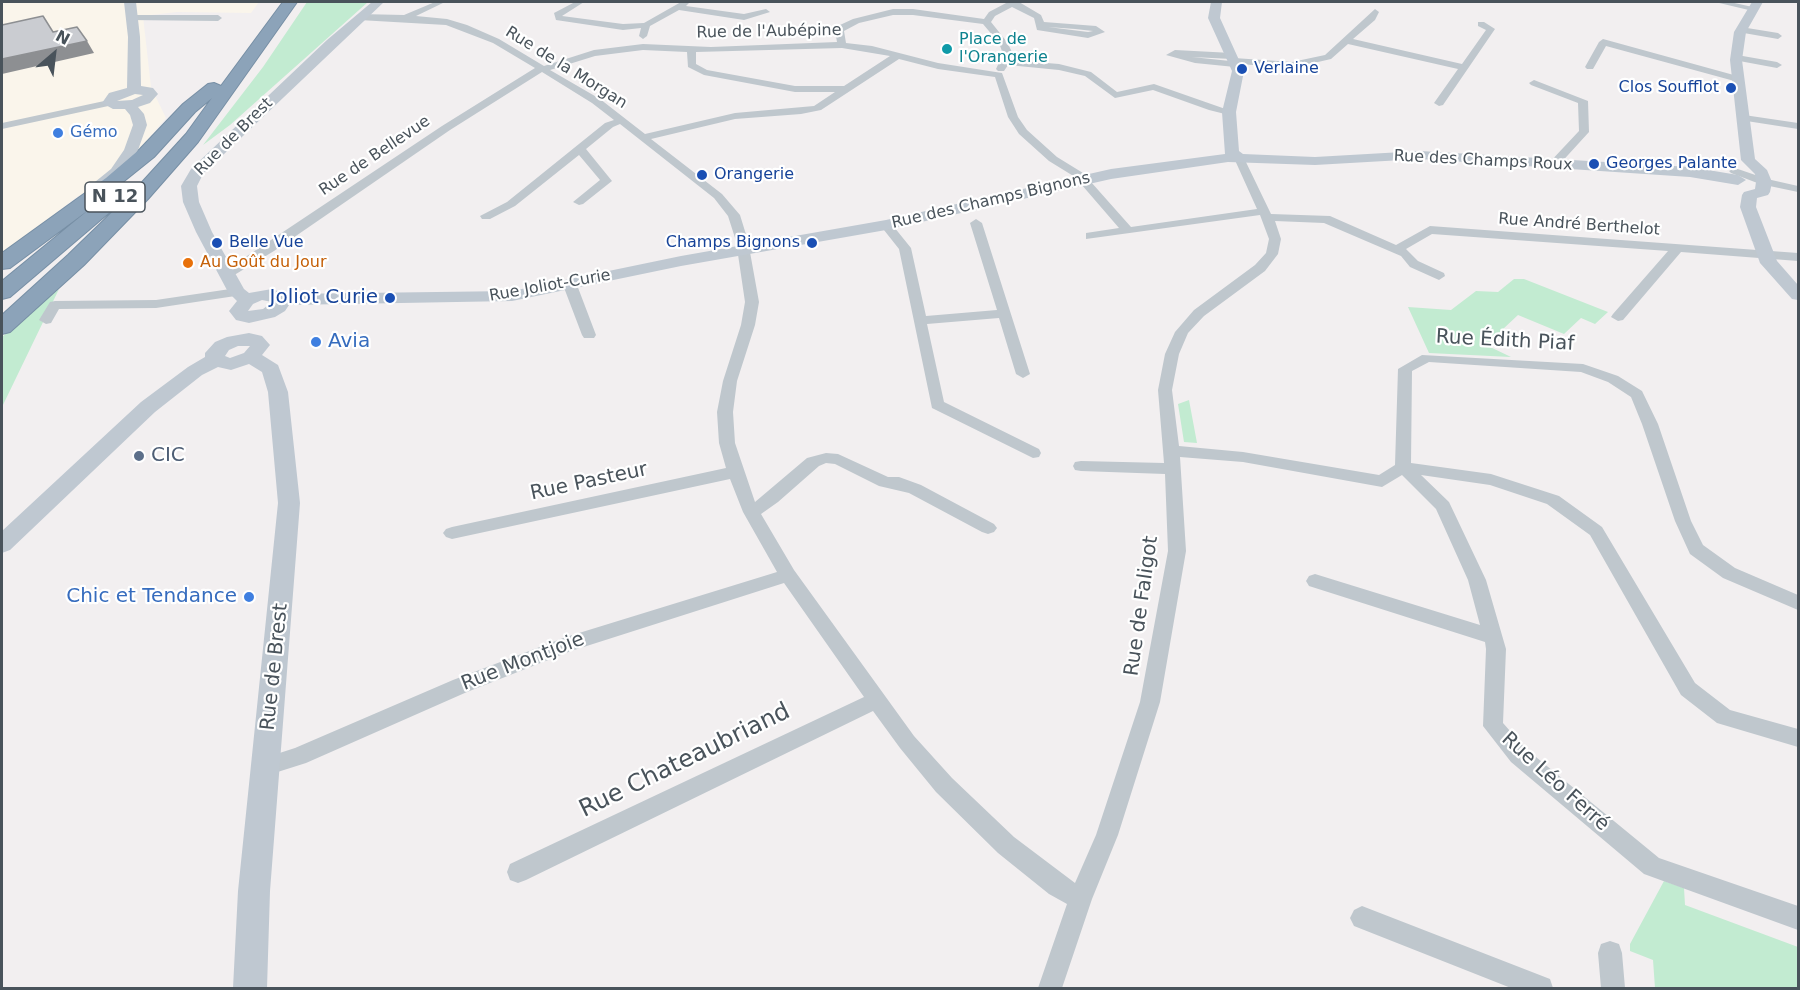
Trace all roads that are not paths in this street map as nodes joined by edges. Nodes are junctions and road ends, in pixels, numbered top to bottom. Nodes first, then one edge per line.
1 (130, 2) edge
2 (278, 2) edge
3 (290, 2) edge
4 (378, 2) edge
5 (441, 2) edge
6 (580, 2) edge
7 (687, 2) edge
8 (909, 2) edge
9 (990, 2) edge
10 (1013, 2) edge
11 (1213, 2) edge
12 (1719, 2) edge
13 (1755, 5) edge
14 (677, 7) junction
15 (890, 8) junction
16 (1001, 8) junction
17 (766, 12) dead end
18 (1375, 12) dead end
19 (359, 17) junction
20 (132, 18) junction
21 (218, 18) dead end
22 (406, 18) junction
23 (986, 22) junction
24 (1481, 24) dead end
25 (646, 25) junction
26 (1112, 28) dead end
27 (1741, 30) junction
28 (1775, 37) dead end
29 (1348, 40) junction
30 (842, 45) junction
31 (643, 47) junction
32 (692, 49) junction
33 (897, 56) junction
34 (1737, 57) junction
35 (1234, 60) junction
36 (1788, 61) dead end
37 (1006, 62) junction
38 (1590, 66) dead end
39 (1464, 67) junction
40 (544, 69) junction
41 (999, 75) junction
42 (1738, 79) junction
43 (1534, 82) dead end
44 (214, 88) junction
45 (843, 89) junction
46 (134, 90) junction
47 (109, 103) junction
48 (1439, 103) dead end
49 (128, 105) junction
50 (1229, 112) junction
51 (1744, 118) junction
52 (622, 120) junction
53 (2, 126) edge
54 (1798, 126) edge
55 (644, 137) junction
56 (192, 138) junction
57 (580, 149) junction
58 (1239, 158) junction
59 (1748, 160) junction
60 (1554, 164) junction
61 (1736, 176) junction
62 (1082, 180) junction
63 (1764, 182) junction
64 (1798, 189) edge
65 (1750, 195) junction
66 (579, 202) dead end
67 (1267, 214) junction
68 (486, 216) dead end
69 (976, 223) dead end
70 (886, 225) junction
71 (1128, 231) junction
72 (1090, 236) dead end
73 (33, 240) junction
74 (743, 245) junction
75 (1677, 249) junction
76 (1396, 250) junction
77 (1766, 255) junction
78 (1798, 256) edge
79 (2, 263) edge
80 (226, 273) junction
81 (1439, 276) dead end
82 (570, 285) junction
83 (2, 292) edge
84 (1798, 295) edge
85 (2, 305) edge
86 (249, 306) junction
87 (1004, 314) junction
88 (1618, 316) dead end
89 (46, 320) dead end
90 (920, 320) junction
91 (2, 327) edge
92 (589, 335) dead end
93 (245, 346) junction
94 (1023, 374) dead end
95 (1033, 453) dead end
96 (1172, 460) junction
97 (1081, 466) dead end
98 (1403, 467) junction
99 (735, 472) junction
100 (751, 512) junction
101 (988, 528) dead end
102 (452, 533) dead end
103 (2, 544) edge
104 (788, 575) junction
105 (1316, 581) dead end
106 (1798, 603) edge
107 (1492, 637) junction
108 (876, 700) junction
109 (1798, 738) edge
110 (265, 767) junction
111 (518, 872) dead end
112 (1080, 900) junction
113 (1362, 918) dead end
114 (1798, 918) edge
115 (1610, 953) dead end
116 (250, 988) edge
117 (1050, 988) edge
118 (1541, 988) edge
119 (1613, 988) edge

1 - 20 street
2 - 44 highway, N 12
3 - 56 highway, N 12
4 - 19 street, Rue de Brest
5 - 22 street
6 - 25 street
7 - 14 street
8 - 15 street
9 - 16 street
10 - 16 street
10 - 26 street
11 - 35 street
12 - 13 street
13 - 27 street
14 - 17 street
14 - 25 street
15 - 23 street
15 - 30 street
16 - 23 street
18 - 29 street
19 - 22 street, Rue de la Morgan
19 - 80 street, Rue de Brest
20 - 21 street
20 - 46 street
22 - 40 street, Rue de la Morgan
23 - 37 street
24 - 39 street
25 - 31 street
27 - 28 street
27 - 34 street
29 - 35 street
29 - 39 street
30 - 32 street, Rue de l'Aubépine
30 - 33 street, Rue de l'Aubépine
31 - 32 street, Rue de l'Aubépine
31 - 40 street, Rue de l'Aubépine
32 - 45 street
33 - 41 street, Rue de l'Aubépine
33 - 45 street
34 - 36 street
34 - 42 street
35 - 35 street
35 - 50 street
37 - 41 street
37 - 50 street
38 - 42 street
39 - 48 street
40 - 52 street, Rue de la Morgan
40 - 80 street, Rue de Bellevue
41 - 62 street
42 - 51 street
43 - 60 street
44 - 73 highway
44 - 83 highway, N 12
45 - 55 street
46 - 47 street
46 - 49 street
47 - 49 street
47 - 53 street
49 - 73 street
50 - 58 street
51 - 54 street
51 - 59 street
52 - 55 street, Rue de la Morgan
52 - 57 street
55 - 74 street, Rue de la Morgan
56 - 85 highway, N 12
56 - 91 highway
57 - 66 street
57 - 68 street
58 - 60 street, Rue des Champs Roux
58 - 62 street, Rue des Champs Bignons
58 - 67 street, Rue de Faligot
59 - 61 street
59 - 63 street
60 - 61 street, Rue des Champs Roux
61 - 63 street
61 - 65 street
62 - 70 street, Rue des Champs Bignons
62 - 71 street
63 - 64 street
63 - 65 street
65 - 77 street
67 - 71 street
67 - 76 street
67 - 96 street, Rue de Faligot
69 - 87 street
70 - 74 street, Rue des Champs Bignons
70 - 90 street
71 - 72 street
73 - 79 highway
74 - 82 street, Rue Joliot-Curie
74 - 99 street, Rue de la Morgan
75 - 76 street, Rue André Berthelot
75 - 77 street, Rue André Berthelot
75 - 88 street
76 - 81 street
77 - 78 street, Rue André Berthelot
77 - 84 street
80 - 86 street, Rue de Brest
82 - 86 street, Rue Joliot-Curie
82 - 92 street
86 - 89 street
86 - 93 street
87 - 90 street
87 - 94 street
90 - 95 street
93 - 103 street
93 - 110 street, Rue de Brest
96 - 97 street
96 - 98 street
96 - 112 street, Rue de Faligot
98 - 106 street, Rue Édith Piaf
98 - 107 street, Rue Léo Ferré
98 - 109 street
99 - 100 street, Rue de la Morgan
99 - 102 street, Rue Pasteur
100 - 101 street
100 - 104 street, Rue de la Morgan
104 - 108 street, Rue de la Morgan
104 - 110 street, Rue Montjoie
105 - 107 street
107 - 114 street, Rue Léo Ferré
108 - 111 street, Rue Chateaubriand
108 - 112 street, Rue de la Morgan
110 - 116 street, Rue de Brest
112 - 117 street, Rue de Faligot
113 - 118 street
115 - 119 street

